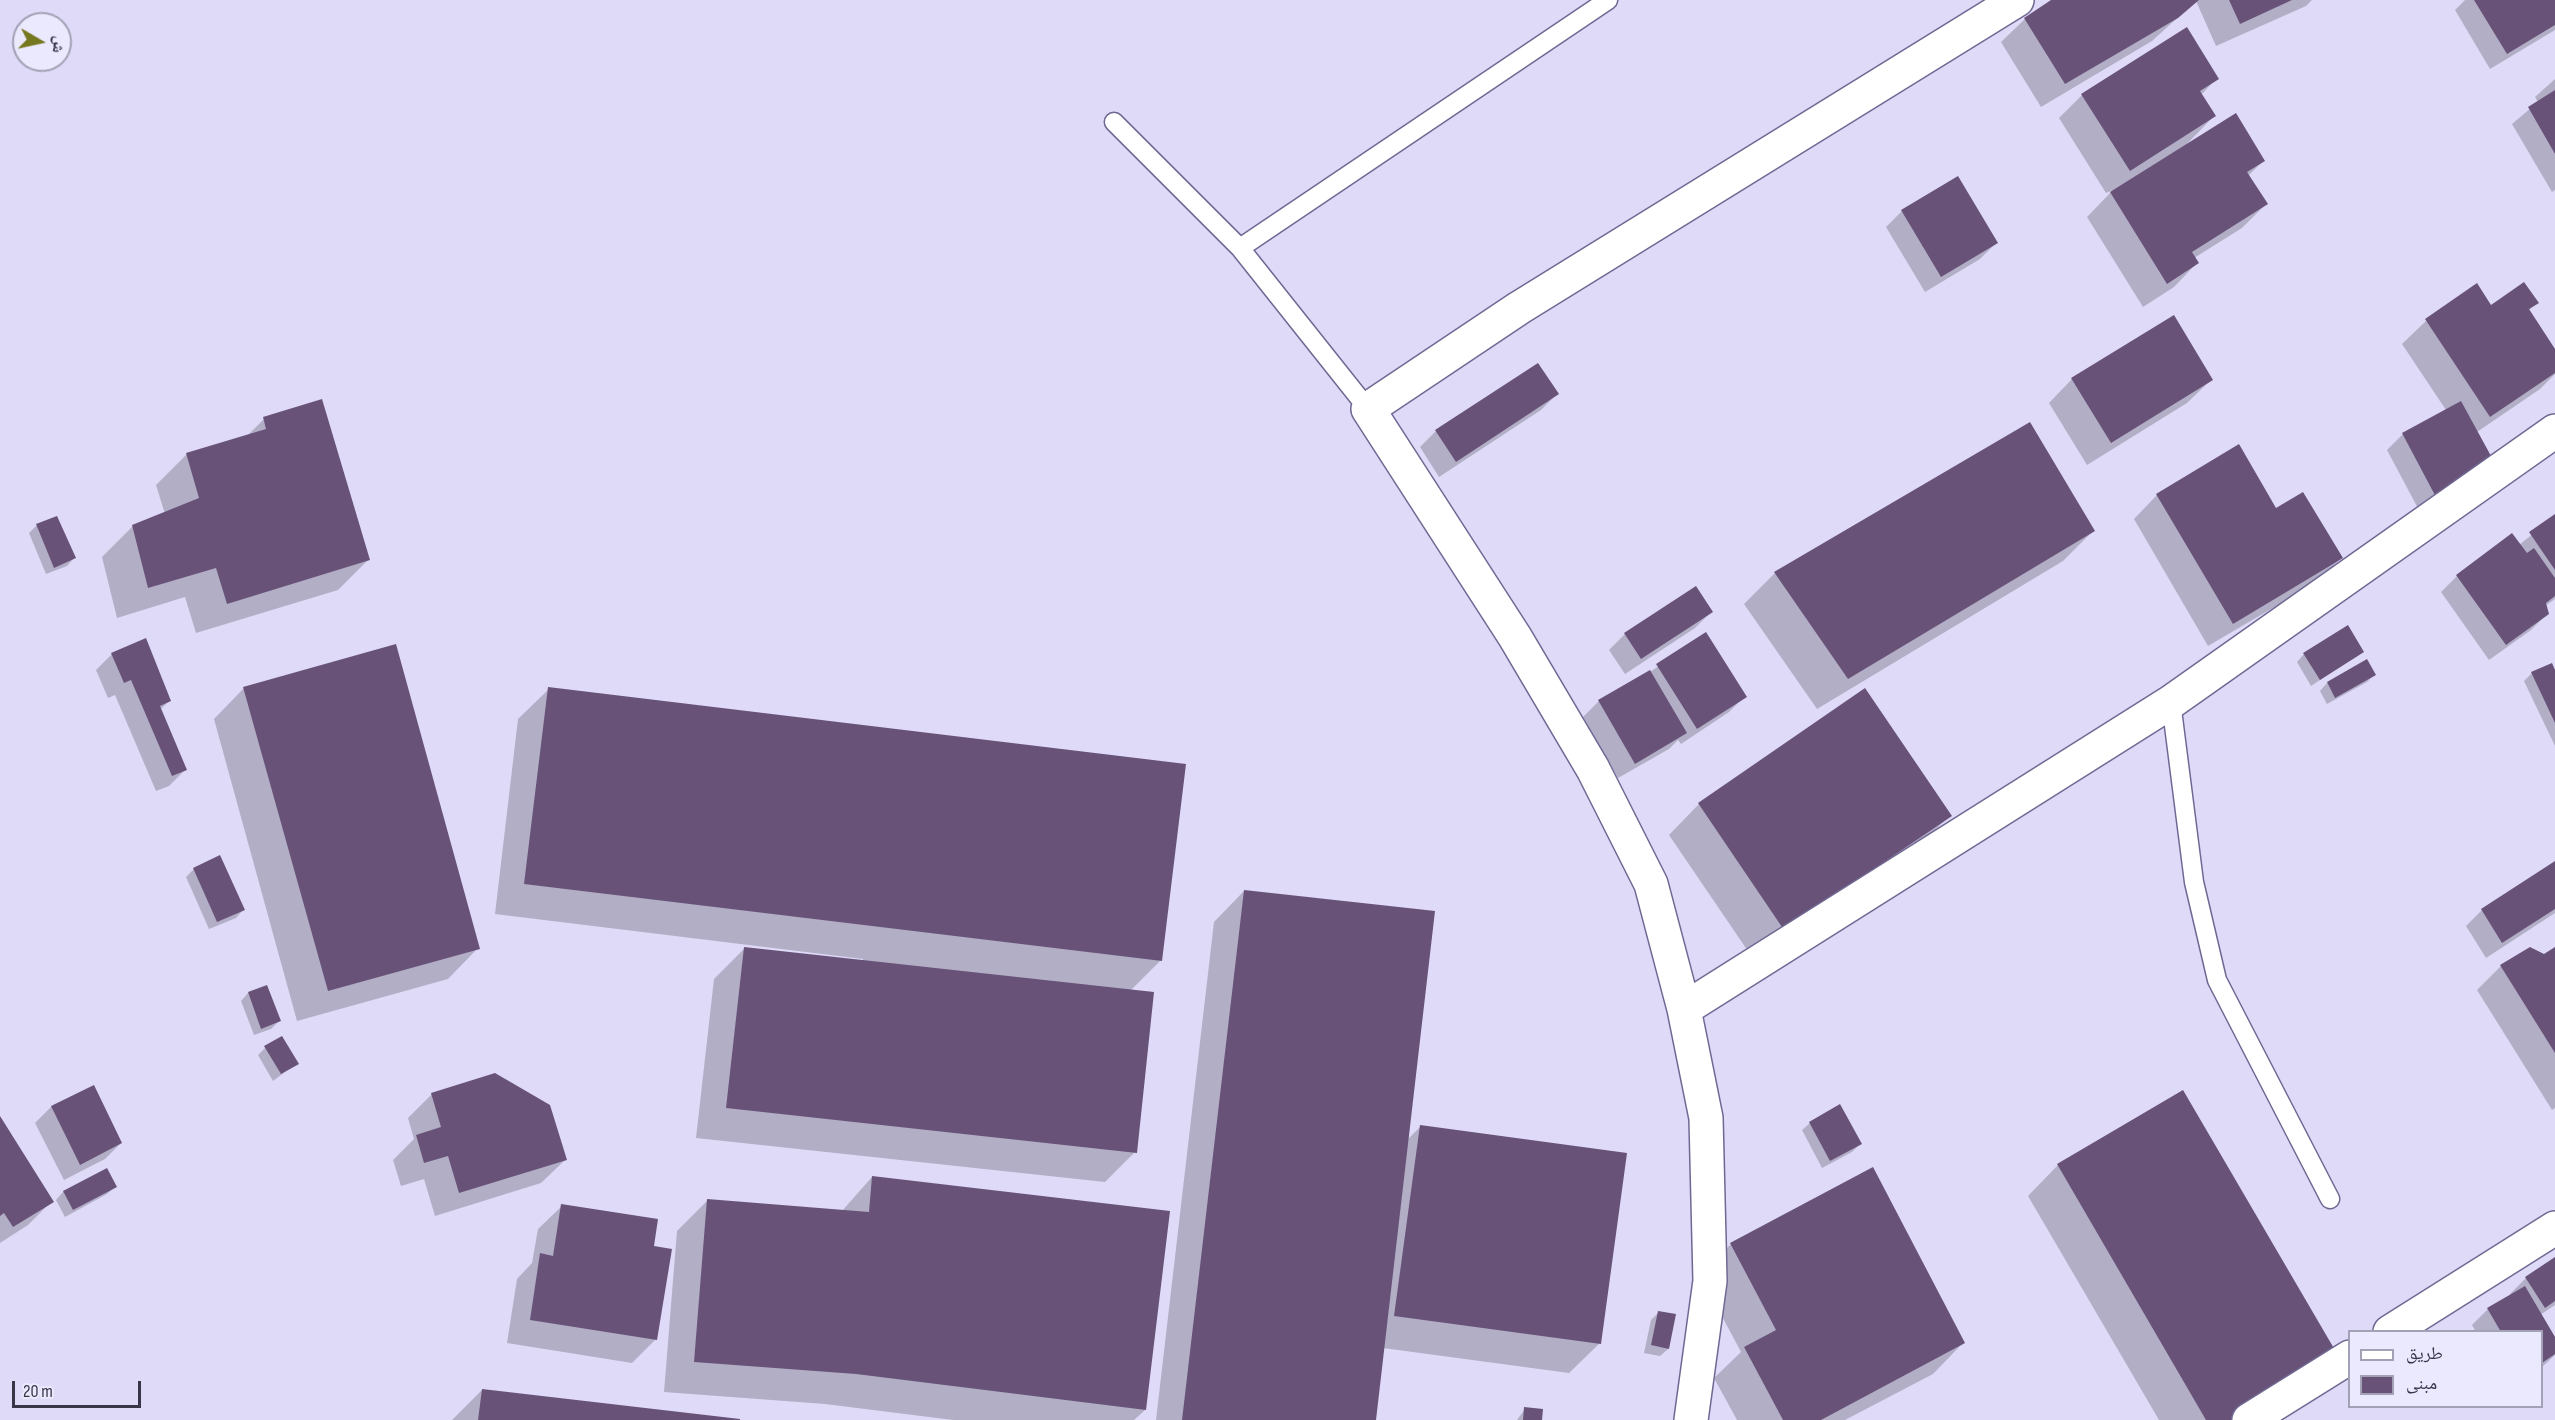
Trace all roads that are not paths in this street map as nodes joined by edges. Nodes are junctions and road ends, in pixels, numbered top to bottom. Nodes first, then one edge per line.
1 (1608, 0) edge
2 (2017, 0) edge
3 (1114, 122) dead end
4 (1240, 248) junction
5 (1368, 409) junction
6 (2555, 431) edge
7 (2171, 702) junction
8 (1684, 1009) junction
9 (2330, 1198) dead end
10 (2555, 1228) edge
11 (2393, 1330) edge
12 (2348, 1358) edge
13 (1691, 1420) edge
14 (2249, 1420) edge

1 - 4 lane
2 - 5 street
3 - 4 lane
4 - 5 lane
5 - 8 street
6 - 7 street
7 - 8 street
7 - 9 lane
8 - 13 street
10 - 11 street
12 - 14 street

